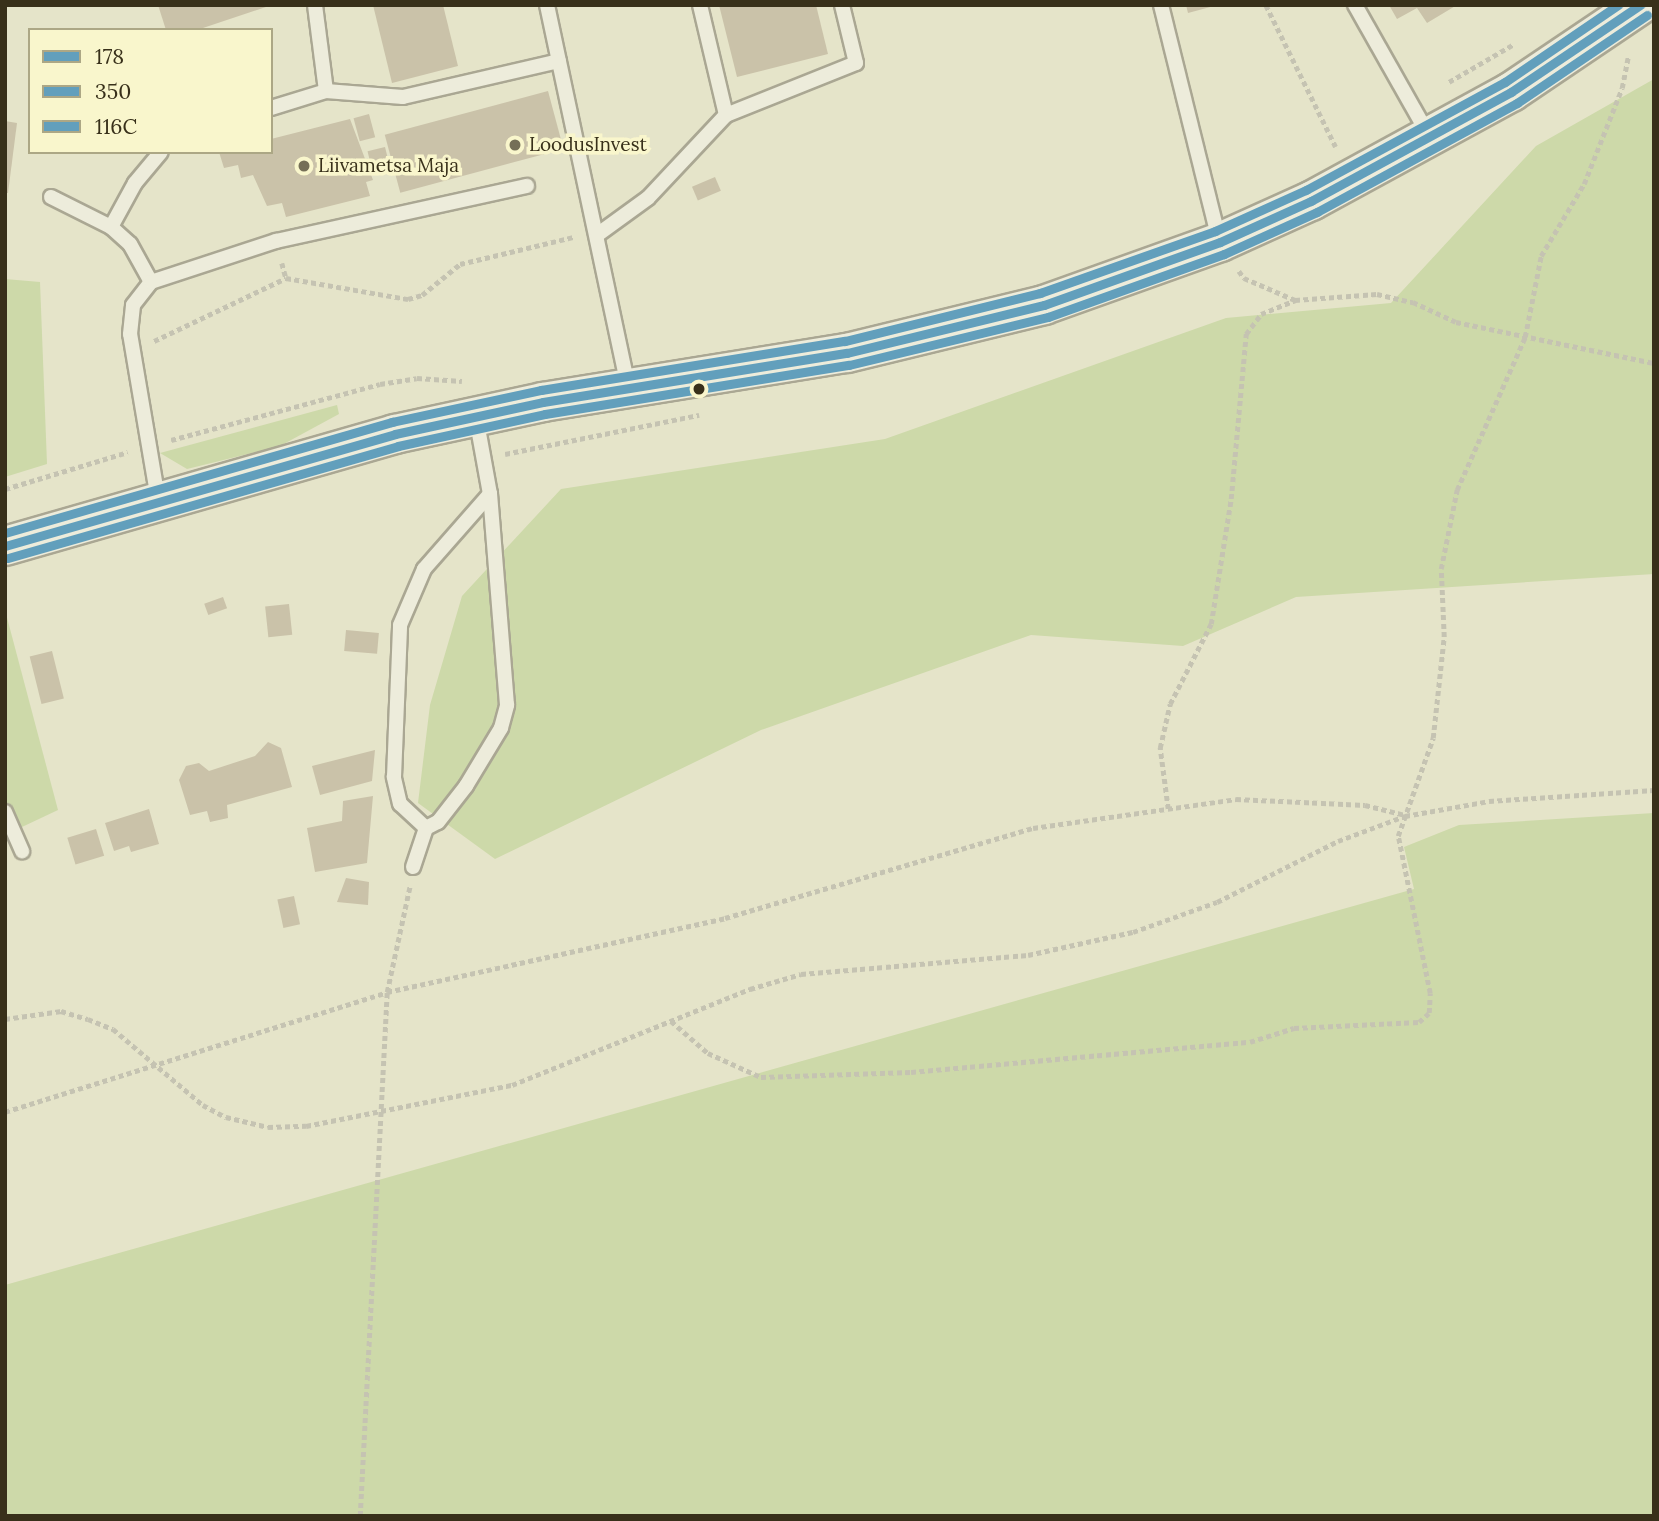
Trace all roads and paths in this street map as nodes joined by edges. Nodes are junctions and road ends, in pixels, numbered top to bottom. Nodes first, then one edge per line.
1 (315, 5) edge
2 (547, 5) edge
3 (700, 5) edge
4 (842, 5) edge
5 (1161, 5) edge
6 (1266, 5) edge
7 (1355, 5) edge
8 (1640, 5) edge
9 (1520, 41) dead end
10 (1629, 52) dead end
11 (559, 61) junction
12 (326, 91) junction
13 (1411, 105) junction
14 (273, 107) edge
15 (726, 115) junction
16 (1430, 138) junction
17 (1346, 141) dead end
18 (159, 154) edge
19 (527, 186) dead end
20 (51, 197) dead end
21 (111, 227) junction
22 (597, 234) junction
23 (276, 242) junction
24 (1220, 242) junction
25 (286, 278) junction
26 (151, 282) junction
27 (1295, 300) junction
28 (1525, 337) junction
29 (152, 355) dead end
30 (1654, 363) edge
31 (629, 387) junction
32 (472, 399) junction
33 (703, 415) dead end
34 (147, 447) junction
35 (484, 458) junction
36 (5, 489) edge
37 (490, 494) junction
38 (158, 499) junction
39 (5, 546) edge
40 (1654, 790) edge
41 (1168, 809) junction
42 (5, 812) edge
43 (1405, 816) junction
44 (426, 828) junction
45 (22, 851) dead end
46 (413, 867) joint
47 (387, 992) junction
48 (5, 1019) edge
49 (671, 1021) junction
50 (156, 1063) junction
51 (5, 1112) edge
52 (380, 1115) junction
53 (360, 1516) edge

1 - 12 lane
2 - 11 lane
3 - 15 lane
4 - 15 lane
5 - 24 lane
6 - 17 path
7 - 13 lane
8 - 16 main road
9 - 13 path
10 - 28 path
11 - 12 lane
11 - 22 lane
12 - 14 lane
13 - 16 lane
15 - 22 lane
16 - 24 main road
18 - 21 lane
19 - 23 lane
20 - 21 lane
21 - 26 lane
22 - 25 path
22 - 31 lane
23 - 25 path
23 - 26 lane
24 - 27 path
24 - 31 main road
25 - 29 path
26 - 34 lane
27 - 28 path
27 - 41 path
28 - 30 path
28 - 43 path
31 - 32 main road
32 - 34 path
32 - 35 lane
32 - 38 main road
33 - 35 path
34 - 36 path
34 - 38 lane
35 - 37 lane
37 - 44 lane
37 - 44 lane
38 - 39 main road
40 - 43 path
41 - 43 path
41 - 47 path
42 - 45 lane
43 - 49 path
43 - 49 path
44 - 46 lane
46 - 47 path
47 - 50 path
47 - 52 path
48 - 50 path
49 - 52 path
50 - 51 path
50 - 52 path
52 - 53 path

